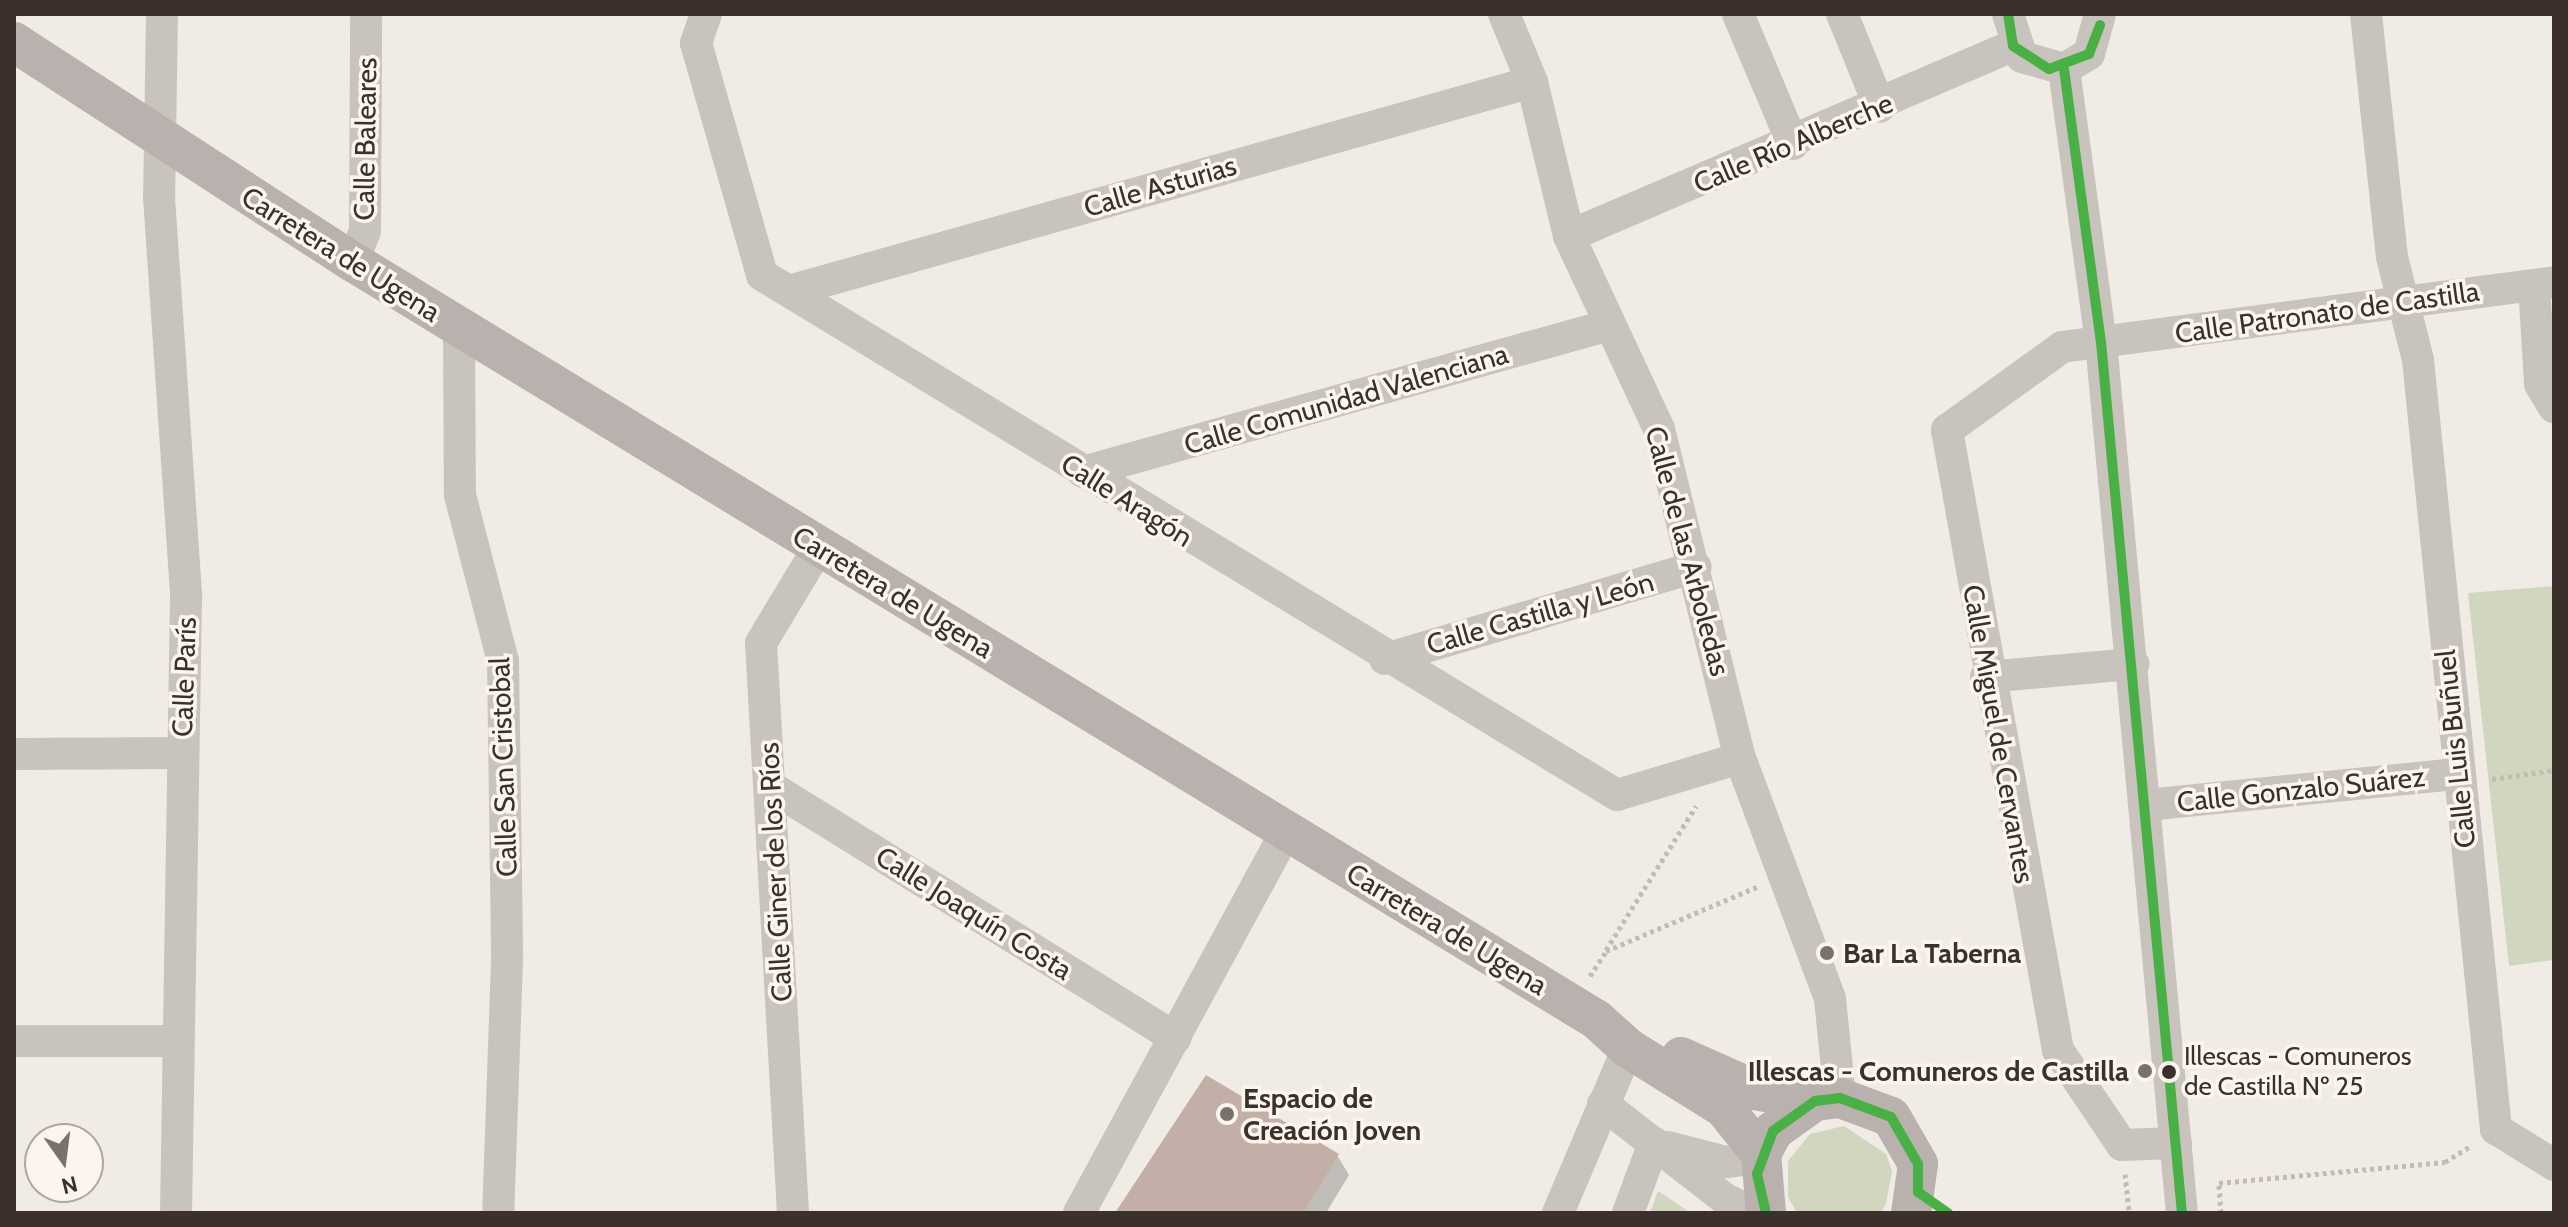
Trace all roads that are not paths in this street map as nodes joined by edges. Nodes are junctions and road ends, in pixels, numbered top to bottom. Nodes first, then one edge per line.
1 (162, 14) edge
2 (366, 14) edge
3 (706, 14) edge
4 (1504, 14) edge
5 (1738, 14) edge
6 (1842, 14) edge
7 (2008, 14) edge
8 (2100, 14) edge
9 (2366, 14) edge
10 (14, 42) edge
11 (2013, 46) junction
12 (2064, 69) junction
13 (1532, 82) junction
14 (1880, 107) junction
15 (159, 142) junction
16 (1793, 144) junction
17 (1569, 236) junction
18 (353, 262) junction
19 (2544, 283) edge
20 (789, 291) junction
21 (2407, 301) junction
22 (1609, 325) junction
23 (459, 326) junction
24 (2101, 342) junction
25 (2554, 407) edge
26 (1083, 472) junction
27 (819, 547) junction
28 (1696, 567) junction
29 (1385, 659) junction
30 (2133, 664) junction
31 (1986, 677) junction
32 (182, 753) junction
33 (14, 754) edge
34 (1740, 758) junction
35 (2470, 777) junction
36 (771, 787) junction
37 (2146, 805) junction
38 (1286, 831) junction
39 (1585, 1012) junction
40 (1176, 1038) junction
41 (14, 1041) edge
42 (176, 1041) junction
43 (1628, 1048) junction
44 (1827, 1099) junction
45 (1603, 1104) junction
46 (1654, 1143) junction
47 (2176, 1143) junction
48 (1760, 1156) junction
49 (2554, 1165) edge
50 (1926, 1206) edge
51 (176, 1213) edge
52 (498, 1213) edge
53 (793, 1213) edge
54 (1079, 1213) edge
55 (1558, 1213) edge
56 (1628, 1213) edge
57 (1755, 1213) edge
58 (1766, 1213) edge
59 (2182, 1213) edge

1 - 15 street, Calle París
2 - 18 street, Calle Baleares
3 - 20 street, Calle Aragón
4 - 13 street, Calle de las Arboledas
5 - 16 street
6 - 14 street
7 - 11 street
8 - 12 street
9 - 21 street, Calle Luis Buñuel
10 - 15 main road, Carretera de Ugena
11 - 12 street
11 - 14 street, Calle Río Alberche
12 - 24 street
13 - 17 street, Calle de las Arboledas
13 - 20 street, Calle Asturias
14 - 16 street, Calle Río Alberche
15 - 18 main road, Carretera de Ugena
15 - 32 street, Calle París
16 - 17 street, Calle Río Alberche
17 - 22 street, Calle de las Arboledas
18 - 23 main road, Carretera de Ugena
19 - 21 street, Calle Patronato de Castilla
19 - 25 street
20 - 26 street, Calle Aragón
21 - 24 street, Calle Patronato de Castilla
21 - 35 street, Calle Luis Buñuel
22 - 26 street, Calle Comunidad Valenciana
22 - 28 street, Calle de las Arboledas
23 - 27 main road, Carretera de Ugena
23 - 52 street, Calle San Cristobal
24 - 30 street
24 - 31 street, Calle Miguel de Cervantes
26 - 29 street, Calle Aragón
27 - 36 street, Calle Giner de los Ríos
27 - 38 main road, Carretera de Ugena
28 - 29 street, Calle Castilla y León
28 - 34 street, Calle de las Arboledas
29 - 34 street, Calle Aragón
30 - 31 street
30 - 37 street
31 - 47 street, Calle Miguel de Cervantes
32 - 33 street
32 - 42 street, Calle París
34 - 44 street, Calle de las Arboledas
35 - 37 street, Calle Gonzalo Suárez
35 - 49 street, Calle Luis Buñuel
36 - 40 street, Calle Joaquín Costa
36 - 53 street, Calle Giner de los Ríos
37 - 47 street
38 - 39 main road, Carretera de Ugena
38 - 40 street
39 - 43 main road, Carretera de Ugena
39 - 44 main road
40 - 54 street
41 - 42 street
42 - 51 street, Calle París
43 - 45 street
43 - 48 main road, Carretera de Ugena
44 - 48 main road
44 - 50 main road
45 - 46 street
45 - 55 street
46 - 48 street
46 - 56 street
46 - 57 street
47 - 59 street
48 - 58 main road

